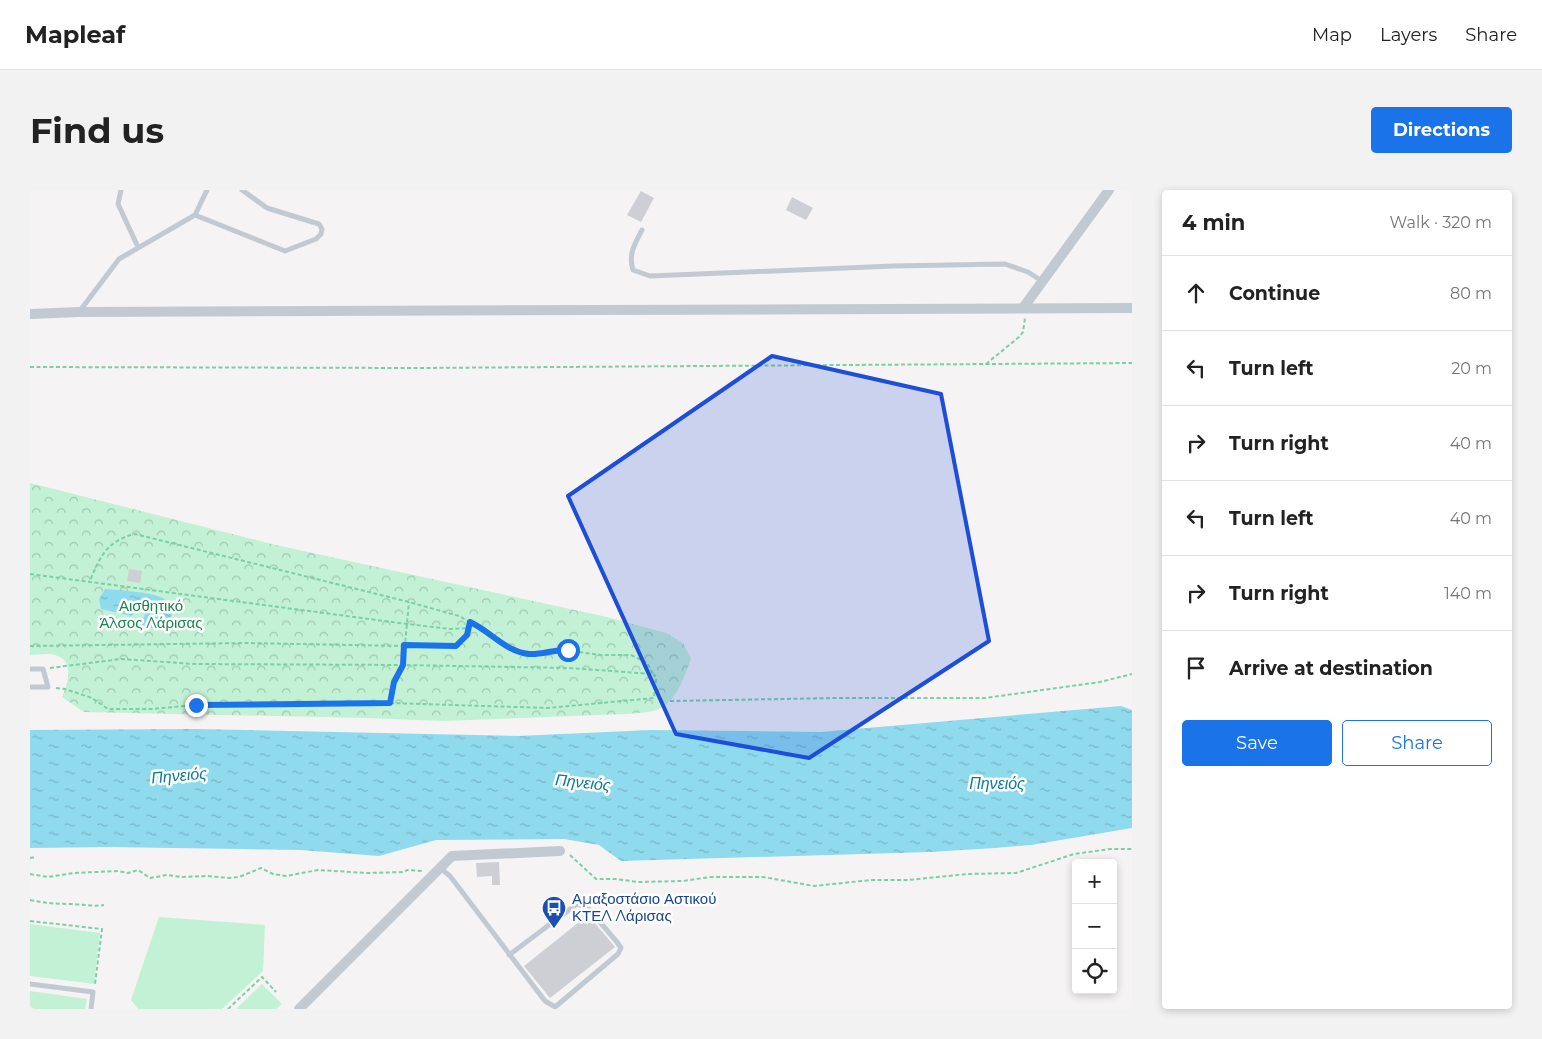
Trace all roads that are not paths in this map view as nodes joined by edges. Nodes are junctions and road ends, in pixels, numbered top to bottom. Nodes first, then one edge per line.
1 (121, 190) edge
2 (207, 190) edge
3 (242, 190) edge
4 (1109, 190) edge
5 (195, 214) junction
6 (642, 230) dead end
7 (138, 247) junction
8 (1043, 281) junction
9 (1024, 308) junction
10 (1132, 308) edge
11 (79, 312) junction
12 (30, 314) edge
13 (30, 669) edge
14 (30, 687) edge
15 (560, 850) road end
16 (439, 868) junction
17 (509, 955) junction
18 (30, 984) edge
19 (91, 1009) edge
20 (299, 1009) edge

1 - 7 lane
2 - 5 lane
3 - 5 lane
4 - 8 street
5 - 7 lane
6 - 8 lane
7 - 11 lane
8 - 9 street
9 - 10 street
9 - 11 street
11 - 12 street
13 - 14 lane
15 - 16 street
16 - 17 lane
16 - 20 street
17 - 17 lane
18 - 19 lane

